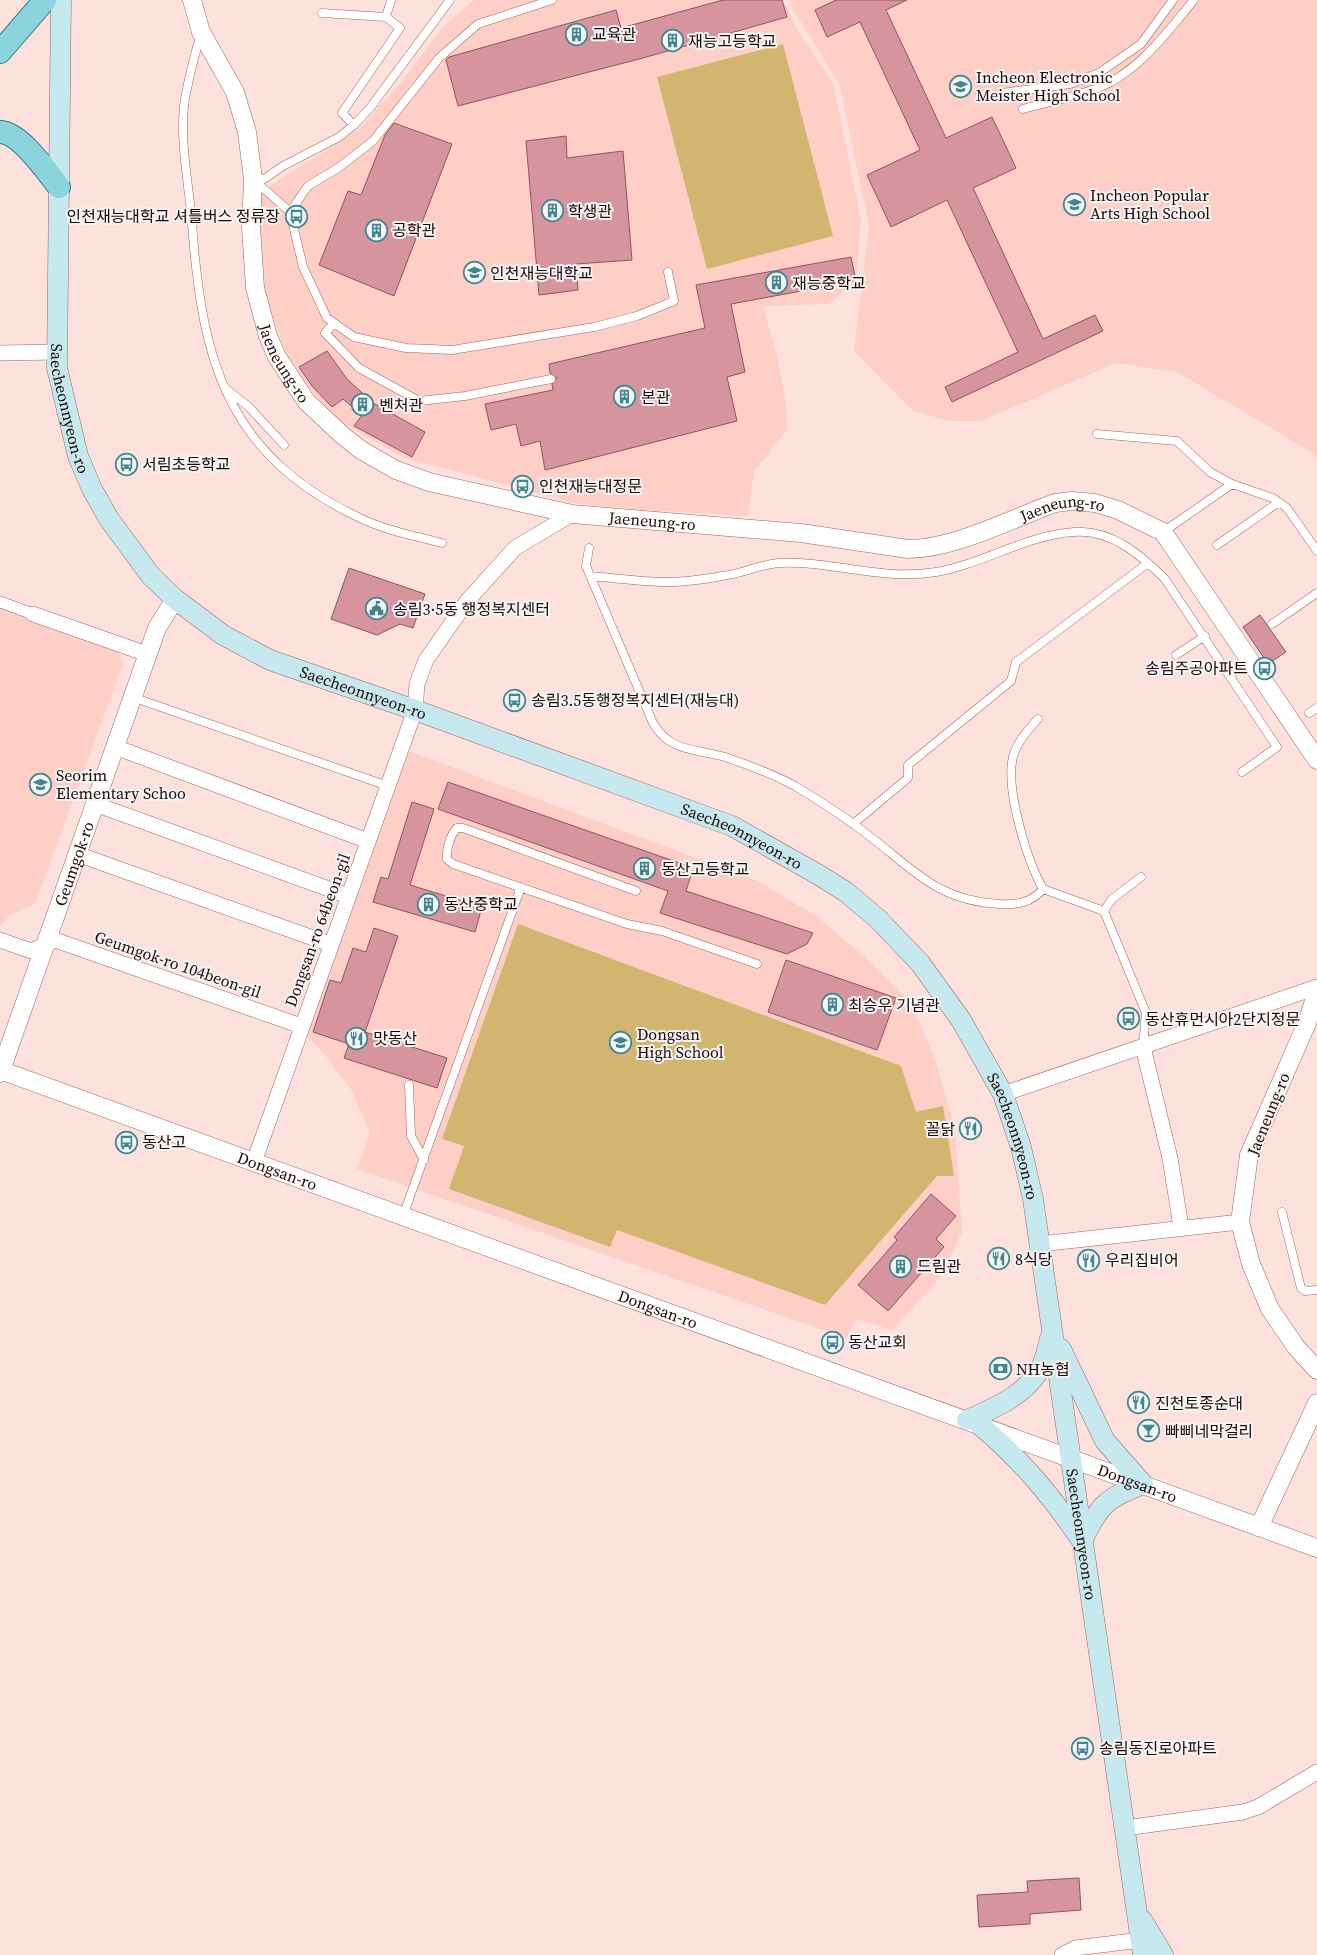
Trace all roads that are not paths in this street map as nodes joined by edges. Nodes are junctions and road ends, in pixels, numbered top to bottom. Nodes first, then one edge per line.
1 (46, 0) edge
2 (61, 0) edge
3 (391, 0) edge
4 (450, 0) edge
5 (552, 0) edge
6 (1173, 0) edge
7 (1194, 0) edge
8 (194, 1) edge
9 (322, 13) dead end
10 (386, 16) junction
11 (201, 32) junction
12 (0, 52) edge
13 (1002, 93) dead end
14 (1024, 109) dead end
15 (354, 126) junction
16 (0, 132) edge
17 (252, 179) junction
18 (59, 187) junction
19 (290, 212) junction
20 (668, 272) dead end
21 (334, 323) junction
22 (56, 352) junction
23 (0, 353) edge
24 (551, 379) dead end
25 (224, 388) junction
26 (1097, 434) dead end
27 (284, 445) dead end
28 (1232, 484) junction
29 (1279, 502) junction
30 (572, 514) junction
31 (1163, 532) junction
32 (442, 543) dead end
33 (1218, 545) dead end
34 (589, 548) dead end
35 (1317, 551) edge
36 (1148, 563) junction
37 (590, 576) junction
38 (1317, 594) edge
39 (175, 599) junction
40 (0, 602) edge
41 (34, 614) joint
42 (1272, 624) dead end
43 (1205, 636) junction
44 (147, 654) junction
45 (1176, 655) dead end
46 (132, 697) junction
47 (1317, 708) edge
48 (415, 710) junction
49 (1309, 713) dead end
50 (1038, 719) dead end
51 (115, 747) junction
52 (1317, 760) edge
53 (1242, 772) dead end
54 (388, 786) junction
55 (95, 804) junction
56 (853, 824) junction
57 (368, 841) junction
58 (77, 854) junction
59 (1141, 877) dead end
60 (520, 887) junction
61 (1044, 888) junction
62 (636, 891) dead end
63 (348, 896) junction
64 (1104, 911) junction
65 (0, 940) edge
66 (330, 944) junction
67 (44, 946) junction
68 (757, 964) dead end
69 (1317, 988) edge
70 (1317, 992) edge
71 (301, 1026) junction
72 (1143, 1047) junction
73 (0, 1071) edge
74 (408, 1085) dead end
75 (1003, 1094) junction
76 (424, 1160) junction
77 (254, 1162) junction
78 (1282, 1212) dead end
79 (404, 1216) junction
80 (1240, 1222) junction
81 (1181, 1227) junction
82 (1040, 1244) junction
83 (1317, 1290) edge
84 (1052, 1332) junction
85 (1317, 1370) edge
86 (1317, 1403) edge
87 (974, 1422) junction
88 (1069, 1457) junction
89 (1143, 1484) junction
90 (1259, 1527) junction
91 (1082, 1541) junction
92 (1317, 1548) edge
93 (1317, 1772) edge
94 (1125, 1828) junction
95 (1138, 1914) junction
96 (1142, 1948) edge
97 (1062, 1955) edge
98 (1163, 1955) edge

1 - 12 main road
2 - 18 main road, Saecheonnyeon-ro
3 - 10 lane
4 - 15 lane
5 - 19 lane
6 - 13 lane
7 - 14 lane
8 - 11 street, Jaeneung-ro
9 - 10 lane
10 - 15 lane
11 - 17 street, Jaeneung-ro
11 - 25 lane
15 - 17 lane
16 - 18 main road
17 - 19 lane
17 - 30 street, Jaeneung-ro
18 - 22 main road, Saecheonnyeon-ro
19 - 21 lane
20 - 21 lane
21 - 24 lane
22 - 23 street
22 - 39 main road, Saecheonnyeon-ro
25 - 27 lane
25 - 32 lane
26 - 28 lane
28 - 29 lane
28 - 31 lane
29 - 33 lane
29 - 35 lane
30 - 31 street, Jaeneung-ro
30 - 48 street, Dongsan-ro 64beon-gil
31 - 52 street, Jaeneung-ro
34 - 37 lane
36 - 37 lane
36 - 43 lane
36 - 56 lane
37 - 56 lane
38 - 42 lane
39 - 44 street, Geumgok-ro
39 - 48 main road, Saecheonnyeon-ro
40 - 41 street
41 - 44 street
43 - 45 lane
43 - 53 lane
44 - 46 street, Geumgok-ro
46 - 51 street, Geumgok-ro
46 - 54 lane
47 - 49 lane
48 - 54 street, Dongsan-ro 64beon-gil
48 - 75 main road, Saecheonnyeon-ro
50 - 61 lane
51 - 55 street, Geumgok-ro
51 - 57 street
54 - 57 street, Dongsan-ro 64beon-gil
55 - 58 street, Geumgok-ro
55 - 63 street
56 - 61 lane
57 - 63 street, Dongsan-ro 64beon-gil
58 - 66 street
58 - 67 street, Geumgok-ro
59 - 64 lane
60 - 62 lane
60 - 68 lane
60 - 76 lane
61 - 64 lane
63 - 66 street, Dongsan-ro 64beon-gil
64 - 72 lane
65 - 67 street, Geumgok-ro 104beon-gil
66 - 71 street, Dongsan-ro 64beon-gil
67 - 71 street, Geumgok-ro 104beon-gil
67 - 73 street, Geumgok-ro
69 - 72 street
70 - 80 street, Jaeneung-ro
71 - 77 street, Dongsan-ro 64beon-gil
72 - 75 street
72 - 81 street
73 - 77 street, Dongsan-ro
74 - 76 lane
75 - 82 main road, Saecheonnyeon-ro
76 - 79 lane
77 - 79 street, Dongsan-ro
78 - 83 lane
79 - 87 street, Dongsan-ro
80 - 81 street
80 - 85 street, Jaeneung-ro
81 - 82 street
82 - 84 main road, Saecheonnyeon-ro
84 - 87 main road
84 - 88 main road, Saecheonnyeon-ro
84 - 89 main road
86 - 90 street
87 - 88 street, Dongsan-ro
87 - 91 main road
88 - 89 street, Dongsan-ro
88 - 91 main road, Saecheonnyeon-ro
89 - 90 street, Dongsan-ro
89 - 91 main road
90 - 92 street, Dongsan-ro
91 - 94 main road, Saecheonnyeon-ro
93 - 94 street
94 - 95 main road, Saecheonnyeon-ro
95 - 96 main road, Saecheonnyeon-ro
95 - 98 main road
96 - 97 street

